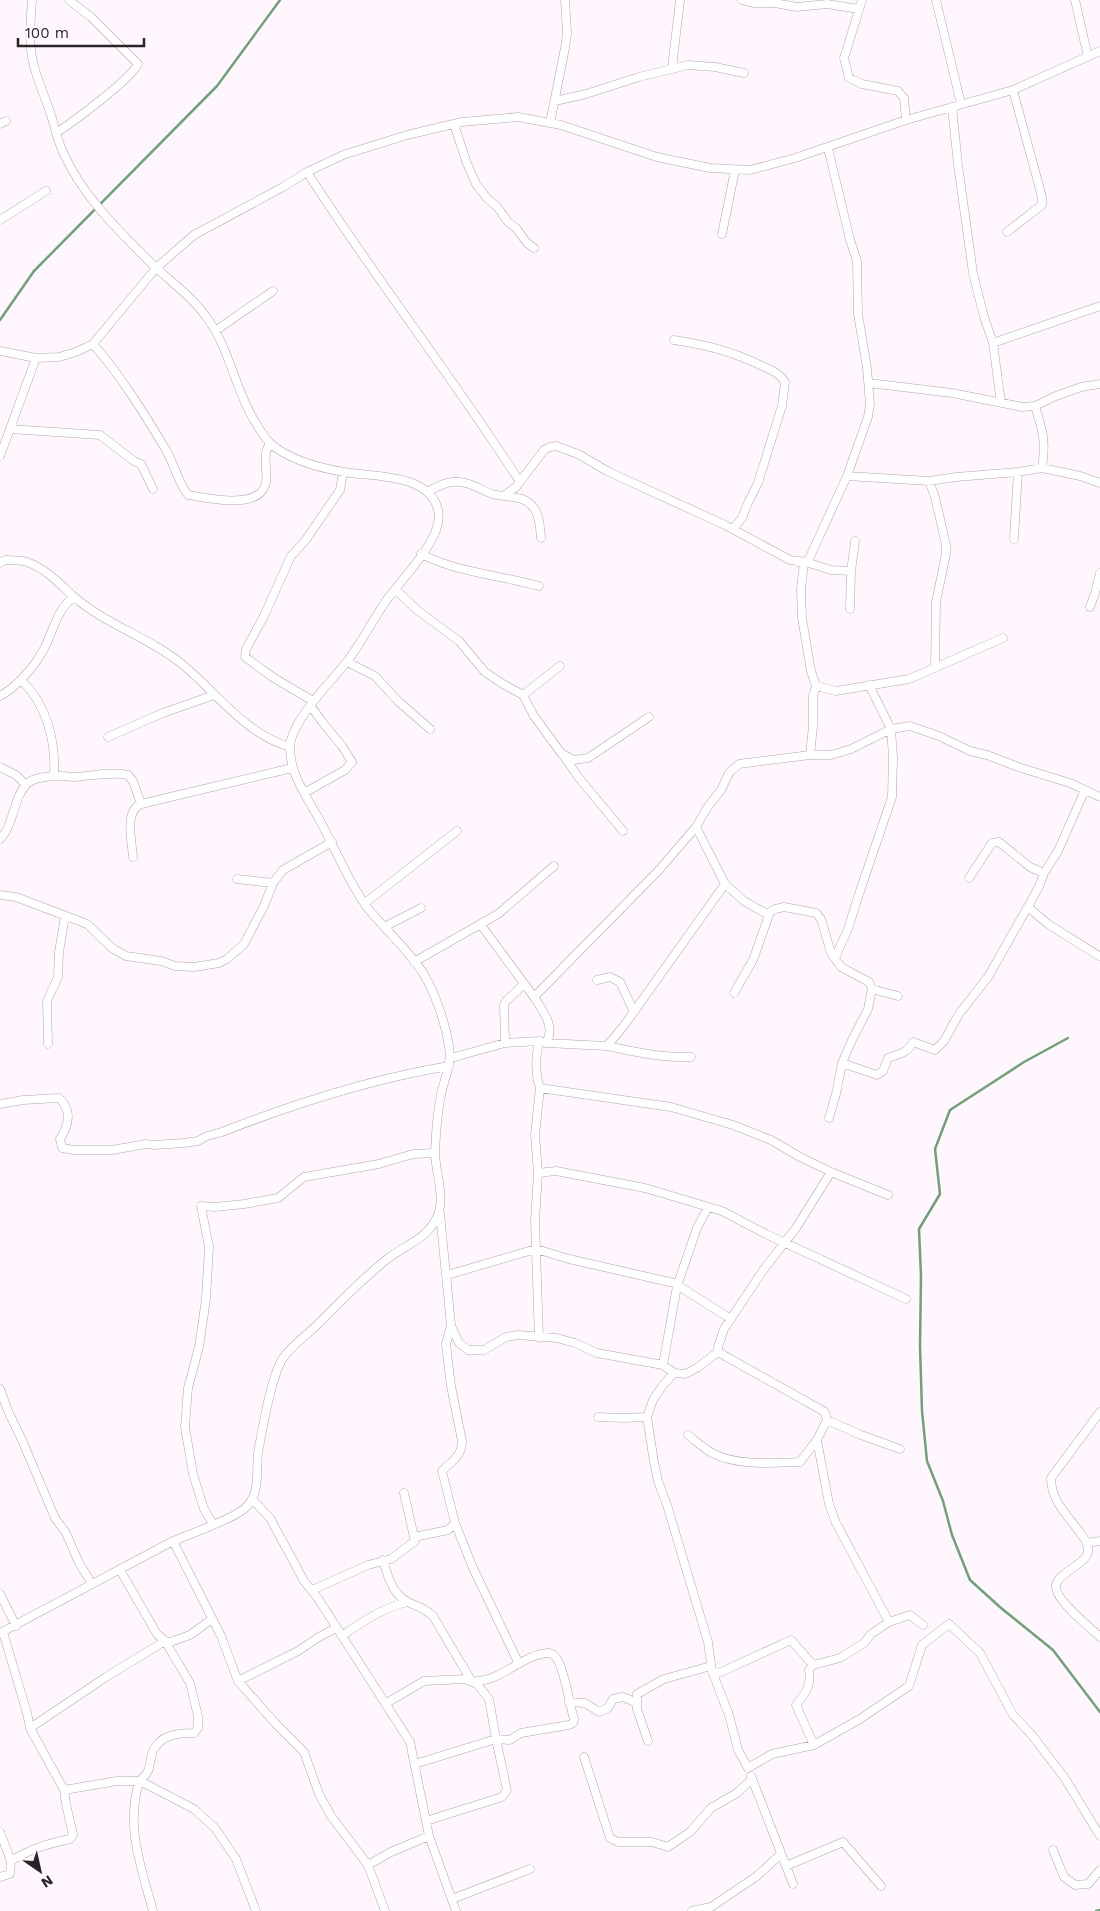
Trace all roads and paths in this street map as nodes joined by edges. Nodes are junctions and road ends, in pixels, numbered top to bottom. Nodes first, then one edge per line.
1 (32, 0) edge
2 (69, 0) edge
3 (564, 0) edge
4 (680, 0) edge
5 (742, 0) edge
6 (862, 0) edge
7 (936, 0) edge
8 (1076, 0) edge
9 (859, 9) junction
10 (1100, 52) edge
11 (1088, 57) junction
12 (672, 68) junction
13 (744, 73) dead end
14 (1013, 90) junction
15 (555, 101) junction
16 (961, 104) junction
17 (952, 106) junction
18 (906, 120) junction
19 (454, 124) junction
20 (550, 124) junction
21 (56, 133) junction
22 (828, 148) junction
23 (735, 170) junction
24 (306, 172) junction
25 (46, 190) dead end
26 (0, 220) edge
27 (1007, 232) dead end
28 (722, 234) dead end
29 (534, 248) dead end
30 (156, 268) junction
31 (273, 291) dead end
32 (1100, 306) edge
33 (215, 331) junction
34 (674, 340) dead end
35 (993, 343) junction
36 (93, 344) junction
37 (0, 351) edge
38 (36, 358) junction
39 (868, 383) junction
40 (1100, 384) edge
41 (1001, 403) junction
42 (1035, 406) junction
43 (10, 429) junction
44 (270, 444) junction
45 (0, 456) edge
46 (1042, 468) junction
47 (343, 472) junction
48 (1018, 472) junction
49 (847, 476) junction
50 (520, 482) junction
51 (929, 482) junction
52 (1100, 483) edge
53 (153, 489) dead end
54 (427, 492) junction
55 (504, 495) junction
56 (733, 529) junction
57 (541, 538) dead end
58 (1014, 540) dead end
59 (855, 541) dead end
60 (422, 554) junction
61 (803, 562) junction
62 (0, 563) edge
63 (851, 571) junction
64 (1100, 573) edge
65 (539, 586) dead end
66 (395, 589) junction
67 (74, 597) junction
68 (1090, 607) dead end
69 (850, 609) dead end
70 (1003, 638) dead end
71 (347, 662) junction
72 (560, 666) dead end
73 (935, 668) junction
74 (22, 680) junction
75 (869, 685) junction
76 (816, 686) junction
77 (214, 695) junction
78 (523, 695) junction
79 (0, 696) edge
80 (311, 703) junction
81 (649, 717) dead end
82 (430, 729) dead end
83 (891, 729) junction
84 (108, 736) dead end
85 (290, 747) junction
86 (562, 753) junction
87 (810, 755) junction
88 (0, 767) edge
89 (292, 768) junction
90 (54, 776) junction
91 (26, 785) junction
92 (1085, 790) junction
93 (304, 793) junction
94 (1100, 797) edge
95 (141, 804) junction
96 (696, 827) junction
97 (457, 831) dead end
98 (623, 831) dead end
99 (0, 839) edge
100 (332, 842) junction
101 (133, 857) dead end
102 (554, 866) dead end
103 (1044, 873) junction
104 (969, 878) dead end
105 (237, 879) dead end
106 (273, 883) junction
107 (725, 884) junction
108 (0, 895) edge
109 (365, 903) junction
110 (1028, 907) junction
111 (421, 908) dead end
112 (770, 912) junction
113 (65, 916) junction
114 (481, 925) junction
115 (384, 927) junction
116 (1099, 956) edge
117 (835, 958) junction
118 (414, 962) junction
119 (597, 980) dead end
120 (524, 984) junction
121 (872, 989) junction
122 (734, 993) dead end
123 (898, 996) dead end
124 (534, 997) junction
125 (634, 1012) junction
126 (543, 1042) junction
127 (505, 1043) junction
128 (48, 1044) dead end
129 (607, 1046) junction
130 (690, 1057) dead end
131 (450, 1062) junction
132 (842, 1064) junction
133 (540, 1088) junction
134 (0, 1104) edge
135 (829, 1118) dead end
136 (435, 1153) junction
137 (830, 1172) junction
138 (538, 1173) junction
139 (888, 1195) dead end
140 (708, 1207) junction
141 (440, 1214) junction
142 (785, 1242) junction
143 (536, 1249) junction
144 (447, 1274) junction
145 (678, 1286) junction
146 (906, 1299) dead end
147 (731, 1319) junction
148 (451, 1325) junction
149 (539, 1338) junction
150 (718, 1352) junction
151 (663, 1365) junction
152 (674, 1374) junction
153 (0, 1389) edge
154 (8, 1411) junction
155 (1100, 1412) edge
156 (0, 1415) edge
157 (598, 1416) dead end
158 (647, 1417) junction
159 (827, 1420) junction
160 (688, 1435) dead end
161 (817, 1440) junction
162 (900, 1449) dead end
163 (404, 1493) dead end
164 (252, 1499) junction
165 (455, 1523) junction
166 (213, 1524) junction
167 (414, 1537) junction
168 (173, 1541) junction
169 (1100, 1541) edge
170 (1087, 1543) junction
171 (382, 1560) junction
172 (120, 1570) junction
173 (92, 1584) junction
174 (312, 1590) junction
175 (0, 1594) edge
176 (407, 1602) junction
177 (212, 1619) junction
178 (888, 1622) junction
179 (922, 1625) dead end
180 (16, 1626) junction
181 (336, 1628) junction
182 (2, 1633) edge
183 (342, 1636) junction
184 (1100, 1637) edge
185 (165, 1641) junction
186 (519, 1664) junction
187 (813, 1665) junction
188 (712, 1668) junction
189 (238, 1681) junction
190 (472, 1682) junction
191 (569, 1702) junction
192 (637, 1702) junction
193 (385, 1704) junction
194 (30, 1728) junction
195 (496, 1739) junction
196 (648, 1741) dead end
197 (814, 1745) junction
198 (584, 1758) dead end
199 (415, 1764) junction
200 (748, 1768) junction
201 (752, 1779) junction
202 (140, 1781) junction
203 (64, 1790) junction
204 (426, 1821) junction
205 (0, 1832) edge
206 (428, 1836) junction
207 (1100, 1836) edge
208 (1053, 1850) dead end
209 (781, 1854) junction
210 (11, 1861) junction
211 (368, 1865) junction
212 (786, 1866) junction
213 (530, 1869) dead end
214 (1100, 1870) edge
215 (0, 1877) edge
216 (793, 1884) dead end
217 (882, 1886) dead end
218 (452, 1899) junction
219 (153, 1911) edge
220 (256, 1911) edge
221 (385, 1911) edge
222 (456, 1911) edge
223 (692, 1911) edge

1 - 21 street
2 - 21 street
3 - 15 street
4 - 12 street
5 - 9 street
6 - 9 street
7 - 16 street
8 - 11 street
9 - 18 street
10 - 11 street
11 - 14 street
12 - 13 street
12 - 15 street
14 - 16 street
14 - 27 street
15 - 20 street
16 - 17 street
17 - 18 street
17 - 35 street
18 - 22 street
19 - 20 street
19 - 24 street
19 - 29 street
20 - 23 street
21 - 30 street
22 - 23 street
22 - 39 street
23 - 28 street
24 - 30 street
24 - 50 street
25 - 26 street
30 - 33 street
30 - 36 street
31 - 33 street
32 - 35 street
33 - 44 street
34 - 56 street
35 - 41 street
36 - 38 street
36 - 44 street
37 - 38 street
38 - 43 street
39 - 41 street
39 - 49 street
40 - 42 street
41 - 42 street
42 - 46 street
43 - 45 street
43 - 53 street
44 - 47 street
46 - 48 street
46 - 52 street
47 - 54 street
47 - 80 street
48 - 51 street
48 - 58 street
49 - 51 street
49 - 61 street
50 - 55 street
50 - 56 street
51 - 73 street
54 - 55 street
54 - 60 street
55 - 57 street
56 - 61 street
59 - 63 street
60 - 65 street
60 - 66 street
61 - 63 street
61 - 76 street
62 - 67 street
63 - 69 street
64 - 68 street
66 - 71 street
66 - 78 street
67 - 74 street
67 - 77 street
70 - 73 street
71 - 80 street
71 - 82 street
72 - 78 street
73 - 75 street
74 - 79 street
74 - 90 street
75 - 76 street
75 - 83 street
76 - 87 street
77 - 84 street
77 - 85 street
78 - 86 street
80 - 85 street
80 - 93 street
81 - 86 street
83 - 87 street
83 - 92 street
83 - 117 street
85 - 89 street
86 - 98 street
87 - 96 street
88 - 91 street
89 - 93 street
89 - 95 street
90 - 91 street
90 - 95 street
91 - 99 street
92 - 94 street
92 - 103 street
93 - 100 street
95 - 101 street
96 - 107 street
96 - 124 street
97 - 109 street
100 - 106 street
100 - 109 street
102 - 114 street
103 - 104 street
103 - 110 street
105 - 106 street
106 - 113 street
107 - 112 street
107 - 125 street
108 - 113 street
109 - 115 street
110 - 116 street
110 - 132 street
111 - 115 street
112 - 117 street
112 - 122 street
113 - 128 street
114 - 118 street
114 - 120 street
115 - 118 street
117 - 121 street
118 - 131 street
119 - 125 street
120 - 124 street
120 - 127 street
121 - 123 street
121 - 132 street
124 - 126 street
125 - 129 street
126 - 127 street
126 - 129 street
126 - 133 street
127 - 131 street
129 - 130 street
131 - 134 street
131 - 136 street
132 - 135 street
133 - 137 street
133 - 138 street
136 - 141 street
136 - 166 street
137 - 139 street
137 - 142 street
138 - 140 street
138 - 143 street
140 - 142 street
140 - 145 street
141 - 144 street
141 - 164 street
142 - 146 street
142 - 147 street
143 - 144 street
143 - 145 street
143 - 149 street
144 - 148 street
145 - 147 street
145 - 151 street
147 - 150 street
148 - 149 street
148 - 165 street
149 - 151 street
150 - 152 street
150 - 159 street
151 - 152 street
152 - 158 street
153 - 154 street
154 - 156 street
154 - 173 street
155 - 170 street
157 - 158 street
158 - 188 street
159 - 161 street
159 - 162 street
160 - 161 street
161 - 178 street
163 - 167 street
164 - 166 street
164 - 174 street
165 - 167 street
165 - 186 street
166 - 168 street
167 - 171 street
168 - 172 street
168 - 177 street
169 - 170 street
170 - 184 street
171 - 174 street
171 - 176 street
172 - 173 street
172 - 185 street
173 - 180 street
174 - 181 street
175 - 180 street
176 - 183 street
176 - 190 street
177 - 185 street
177 - 189 street
178 - 179 street
178 - 187 street
180 - 182 street
181 - 183 street
181 - 189 street
182 - 194 street
183 - 193 street
185 - 194 street
185 - 202 street
186 - 190 street
186 - 191 street
187 - 188 street
187 - 197 street
188 - 192 street
188 - 200 street
189 - 211 street
190 - 193 street
190 - 195 street
191 - 192 street
191 - 195 street
192 - 196 street
193 - 199 street
194 - 203 street
195 - 199 street
195 - 204 street
197 - 200 street
197 - 207 street
198 - 201 street
199 - 204 street
200 - 201 street
201 - 209 street
202 - 203 street
202 - 219 street
202 - 220 street
203 - 210 street
204 - 206 street
205 - 210 street
206 - 211 street
206 - 218 street
208 - 214 street
209 - 212 street
209 - 223 street
210 - 215 street
211 - 221 street
212 - 216 street
212 - 217 street
213 - 218 street
218 - 222 street

